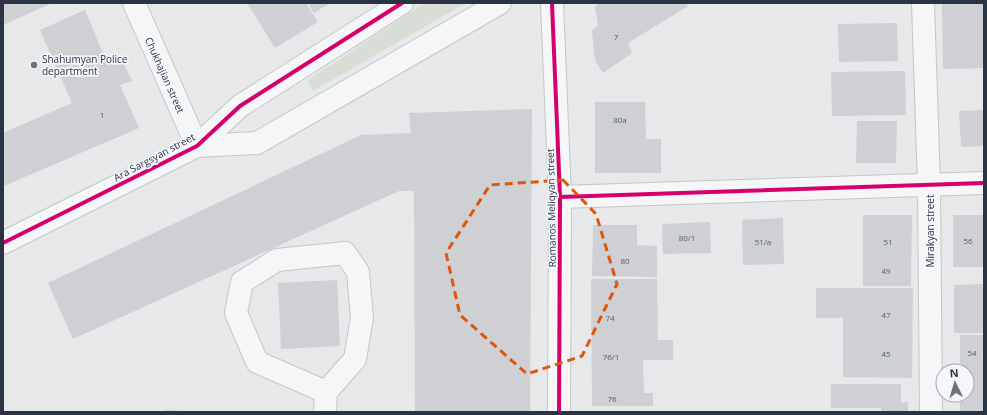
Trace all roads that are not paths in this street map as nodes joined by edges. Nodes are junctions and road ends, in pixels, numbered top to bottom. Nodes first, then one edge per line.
1 (134, 3) edge
2 (402, 3) edge
3 (500, 3) edge
4 (552, 3) edge
5 (923, 3) edge
6 (197, 146) junction
7 (984, 183) edge
8 (929, 185) junction
9 (560, 197) junction
10 (3, 243) edge
11 (326, 402) edge
12 (559, 412) edge
13 (931, 412) edge

1 - 6 street, Chukhajian street
2 - 6 street, Ara Sargsyan street
3 - 6 street, Ara Sargsyan street
4 - 9 street, Romanos Meliqyan street
5 - 8 street, Mirakyan street
6 - 10 street, Ara Sargsyan street
7 - 8 street
8 - 9 street
8 - 13 street, Mirakyan street
9 - 12 street, Romanos Meliqyan street
11 - 11 street

